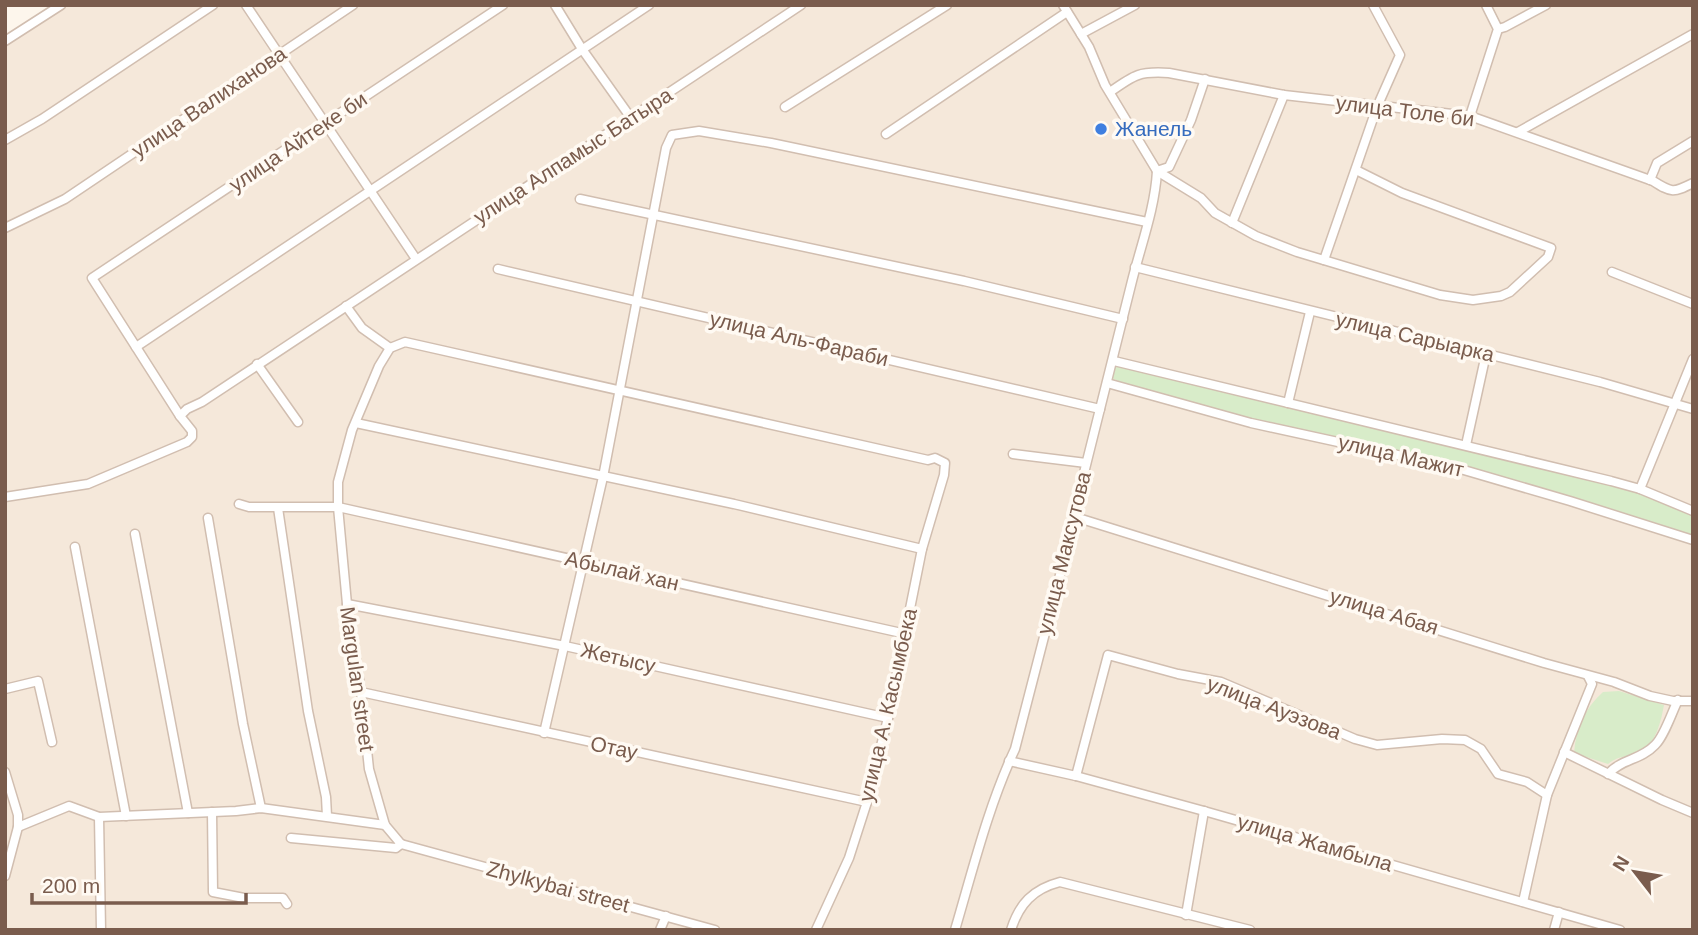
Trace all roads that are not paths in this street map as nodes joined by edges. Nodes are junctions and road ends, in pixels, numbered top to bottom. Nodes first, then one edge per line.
1 (61, 5) edge
2 (213, 5) edge
3 (246, 5) edge
4 (353, 5) edge
5 (503, 5) edge
6 (555, 5) edge
7 (649, 5) edge
8 (801, 5) edge
9 (947, 5) edge
10 (1135, 5) edge
11 (1373, 5) edge
12 (1486, 5) edge
13 (1546, 5) edge
14 (1065, 8) edge
15 (1498, 29) junction
16 (1081, 34) junction
17 (1693, 34) edge
18 (5, 41) edge
19 (582, 49) junction
20 (279, 56) junction
21 (1205, 79) junction
22 (1110, 92) junction
23 (1284, 95) junction
24 (785, 107) dead end
25 (1377, 107) junction
26 (1470, 116) junction
27 (631, 118) junction
28 (325, 125) junction
29 (1518, 132) junction
30 (886, 134) dead end
31 (5, 140) edge
32 (1693, 141) edge
33 (1356, 170) junction
34 (1157, 171) junction
35 (1650, 180) junction
36 (1693, 183) edge
37 (370, 192) junction
38 (580, 199) dead end
39 (654, 214) junction
40 (1147, 222) junction
41 (1232, 223) junction
42 (5, 228) edge
43 (416, 259) junction
44 (1324, 260) junction
45 (1135, 267) junction
46 (498, 269) dead end
47 (1612, 272) dead end
48 (637, 301) junction
49 (1693, 304) edge
50 (346, 306) junction
51 (1310, 312) junction
52 (1123, 319) junction
53 (136, 347) junction
54 (390, 348) junction
55 (1486, 354) junction
56 (1693, 359) edge
57 (1114, 361) junction
58 (257, 364) junction
59 (1107, 383) junction
60 (620, 390) junction
61 (1677, 402) junction
62 (1288, 403) junction
63 (1100, 408) junction
64 (1693, 409) edge
65 (180, 416) junction
66 (298, 422) dead end
67 (356, 423) junction
68 (1466, 445) junction
69 (1013, 454) dead end
70 (1086, 463) junction
71 (603, 477) junction
72 (1640, 489) junction
73 (5, 497) edge
74 (239, 505) dead end
75 (338, 507) junction
76 (278, 508) junction
77 (1693, 511) edge
78 (208, 517) dead end
79 (1075, 517) junction
80 (135, 534) dead end
81 (1693, 540) edge
82 (75, 547) dead end
83 (922, 550) junction
84 (583, 562) junction
85 (347, 604) junction
86 (906, 634) junction
87 (565, 646) junction
88 (1588, 676) junction
89 (5, 690) edge
90 (361, 692) junction
91 (1678, 700) junction
92 (1693, 701) edge
93 (888, 718) junction
94 (544, 733) junction
95 (52, 742) dead end
96 (1564, 752) junction
97 (1009, 761) junction
98 (5, 772) edge
99 (1608, 774) junction
100 (1076, 776) junction
101 (1547, 795) junction
102 (867, 802) junction
103 (261, 808) junction
104 (1204, 811) junction
105 (212, 812) junction
106 (188, 813) junction
107 (1693, 813) edge
108 (126, 816) junction
109 (327, 816) junction
110 (99, 817) junction
111 (386, 825) junction
112 (18, 827) junction
113 (291, 838) dead end
114 (401, 844) junction
115 (5, 876) edge
116 (1523, 902) junction
117 (287, 904) dead end
118 (1559, 912) junction
119 (1186, 915) junction
120 (666, 916) junction
121 (101, 930) edge
122 (660, 930) edge
123 (715, 930) edge
124 (816, 930) edge
125 (955, 930) edge
126 (1010, 930) edge
127 (1250, 930) edge
128 (1555, 930) edge
129 (1620, 930) edge

1 - 18 street
2 - 31 street
3 - 20 street
4 - 20 street, улица Валиханова
5 - 28 street, улица Айтеке би
6 - 19 street
7 - 19 street
8 - 27 street, улица Алпамыс Батыра
9 - 24 street
10 - 16 street
11 - 25 street
12 - 15 street
13 - 15 street
14 - 16 street
14 - 30 street
15 - 26 street
16 - 22 street
17 - 29 street
19 - 27 street
19 - 37 street
20 - 28 street
20 - 42 street, улица Валиханова
21 - 22 street, улица Толе би
21 - 23 street, улица Толе би
21 - 34 street
22 - 34 street
23 - 25 street, улица Толе би
23 - 41 street
25 - 26 street, улица Толе би
25 - 33 street
26 - 29 street, улица Толе би
27 - 43 street, улица Алпамыс Батыра
28 - 37 street
28 - 53 street, улица Айтеке би
29 - 35 street, улица Толе би
32 - 35 street
33 - 44 street
33 - 44 street
34 - 40 street, улица Максутова
34 - 41 street
35 - 36 street, улица Толе би
37 - 43 street
37 - 53 street
38 - 39 street
39 - 40 street
39 - 48 street
39 - 52 street
40 - 45 street, улица Максутова
41 - 44 street
43 - 50 street, улица Алпамыс Батыра
45 - 51 street, улица Сарыарка
45 - 52 street, улица Максутова
46 - 48 street, улица Аль-Фараби
47 - 49 street
48 - 60 street
48 - 63 street, улица Аль-Фараби
50 - 54 street
50 - 58 street, улица Алпамыс Батыра
51 - 55 street, улица Сарыарка
51 - 62 street
52 - 57 street, улица Максутова
53 - 65 street
54 - 60 street
54 - 67 street, Margulan street
55 - 61 street, улица Сарыарка
55 - 68 street
56 - 61 street
57 - 59 street, улица Максутова
57 - 62 street
58 - 65 street, улица Алпамыс Батыра
58 - 66 street
59 - 63 street, улица Максутова
59 - 81 street, улица Мажит
60 - 71 street
60 - 83 street, улица А. Касымбека
61 - 64 street, улица Сарыарка
61 - 72 street
62 - 68 street
63 - 70 street, улица Максутова
65 - 73 street
67 - 71 street
67 - 75 street, Margulan street
68 - 72 street
69 - 70 street
70 - 79 street, улица Максутова
71 - 83 street
71 - 84 street
72 - 77 street
74 - 76 street, Абылай хан
75 - 76 street, Абылай хан
75 - 84 street, Абылай хан
75 - 85 street, Margulan street
76 - 109 street
78 - 103 street
79 - 88 street, улица Абая
79 - 97 street, улица Максутова
80 - 106 street
82 - 108 street
83 - 86 street, улица А. Касымбека
84 - 86 street, Абылай хан
84 - 87 street
85 - 87 street, Жетысу
85 - 90 street, Margulan street
86 - 93 street, улица А. Касымбека
87 - 93 street, Жетысу
87 - 94 street
88 - 91 street, улица Абая
88 - 96 street
89 - 95 street
90 - 94 street, Отау
90 - 111 street, Margulan street
91 - 92 street, улица Абая
91 - 99 street
93 - 102 street, улица А. Касымбека
94 - 102 street, Отау
96 - 99 street
96 - 101 street
97 - 100 street, улица Жамбыла
97 - 125 street, улица Максутова
98 - 112 street
99 - 107 street
100 - 101 street, улица Ауэзова
100 - 104 street, улица Жамбыла
101 - 116 street
102 - 124 street, улица А. Касымбека
103 - 105 street
103 - 109 street
104 - 116 street, улица Жамбыла
104 - 119 street
105 - 106 street
105 - 117 street
106 - 108 street
108 - 110 street
109 - 111 street
110 - 112 street
110 - 121 street
111 - 114 street, Margulan street
112 - 115 street
113 - 114 street, Zhylkybai street
114 - 120 street, Zhylkybai street
116 - 118 street, улица Жамбыла
118 - 128 street
118 - 129 street, улица Жамбыла
119 - 126 street
119 - 127 street
120 - 122 street
120 - 123 street, Zhylkybai street

